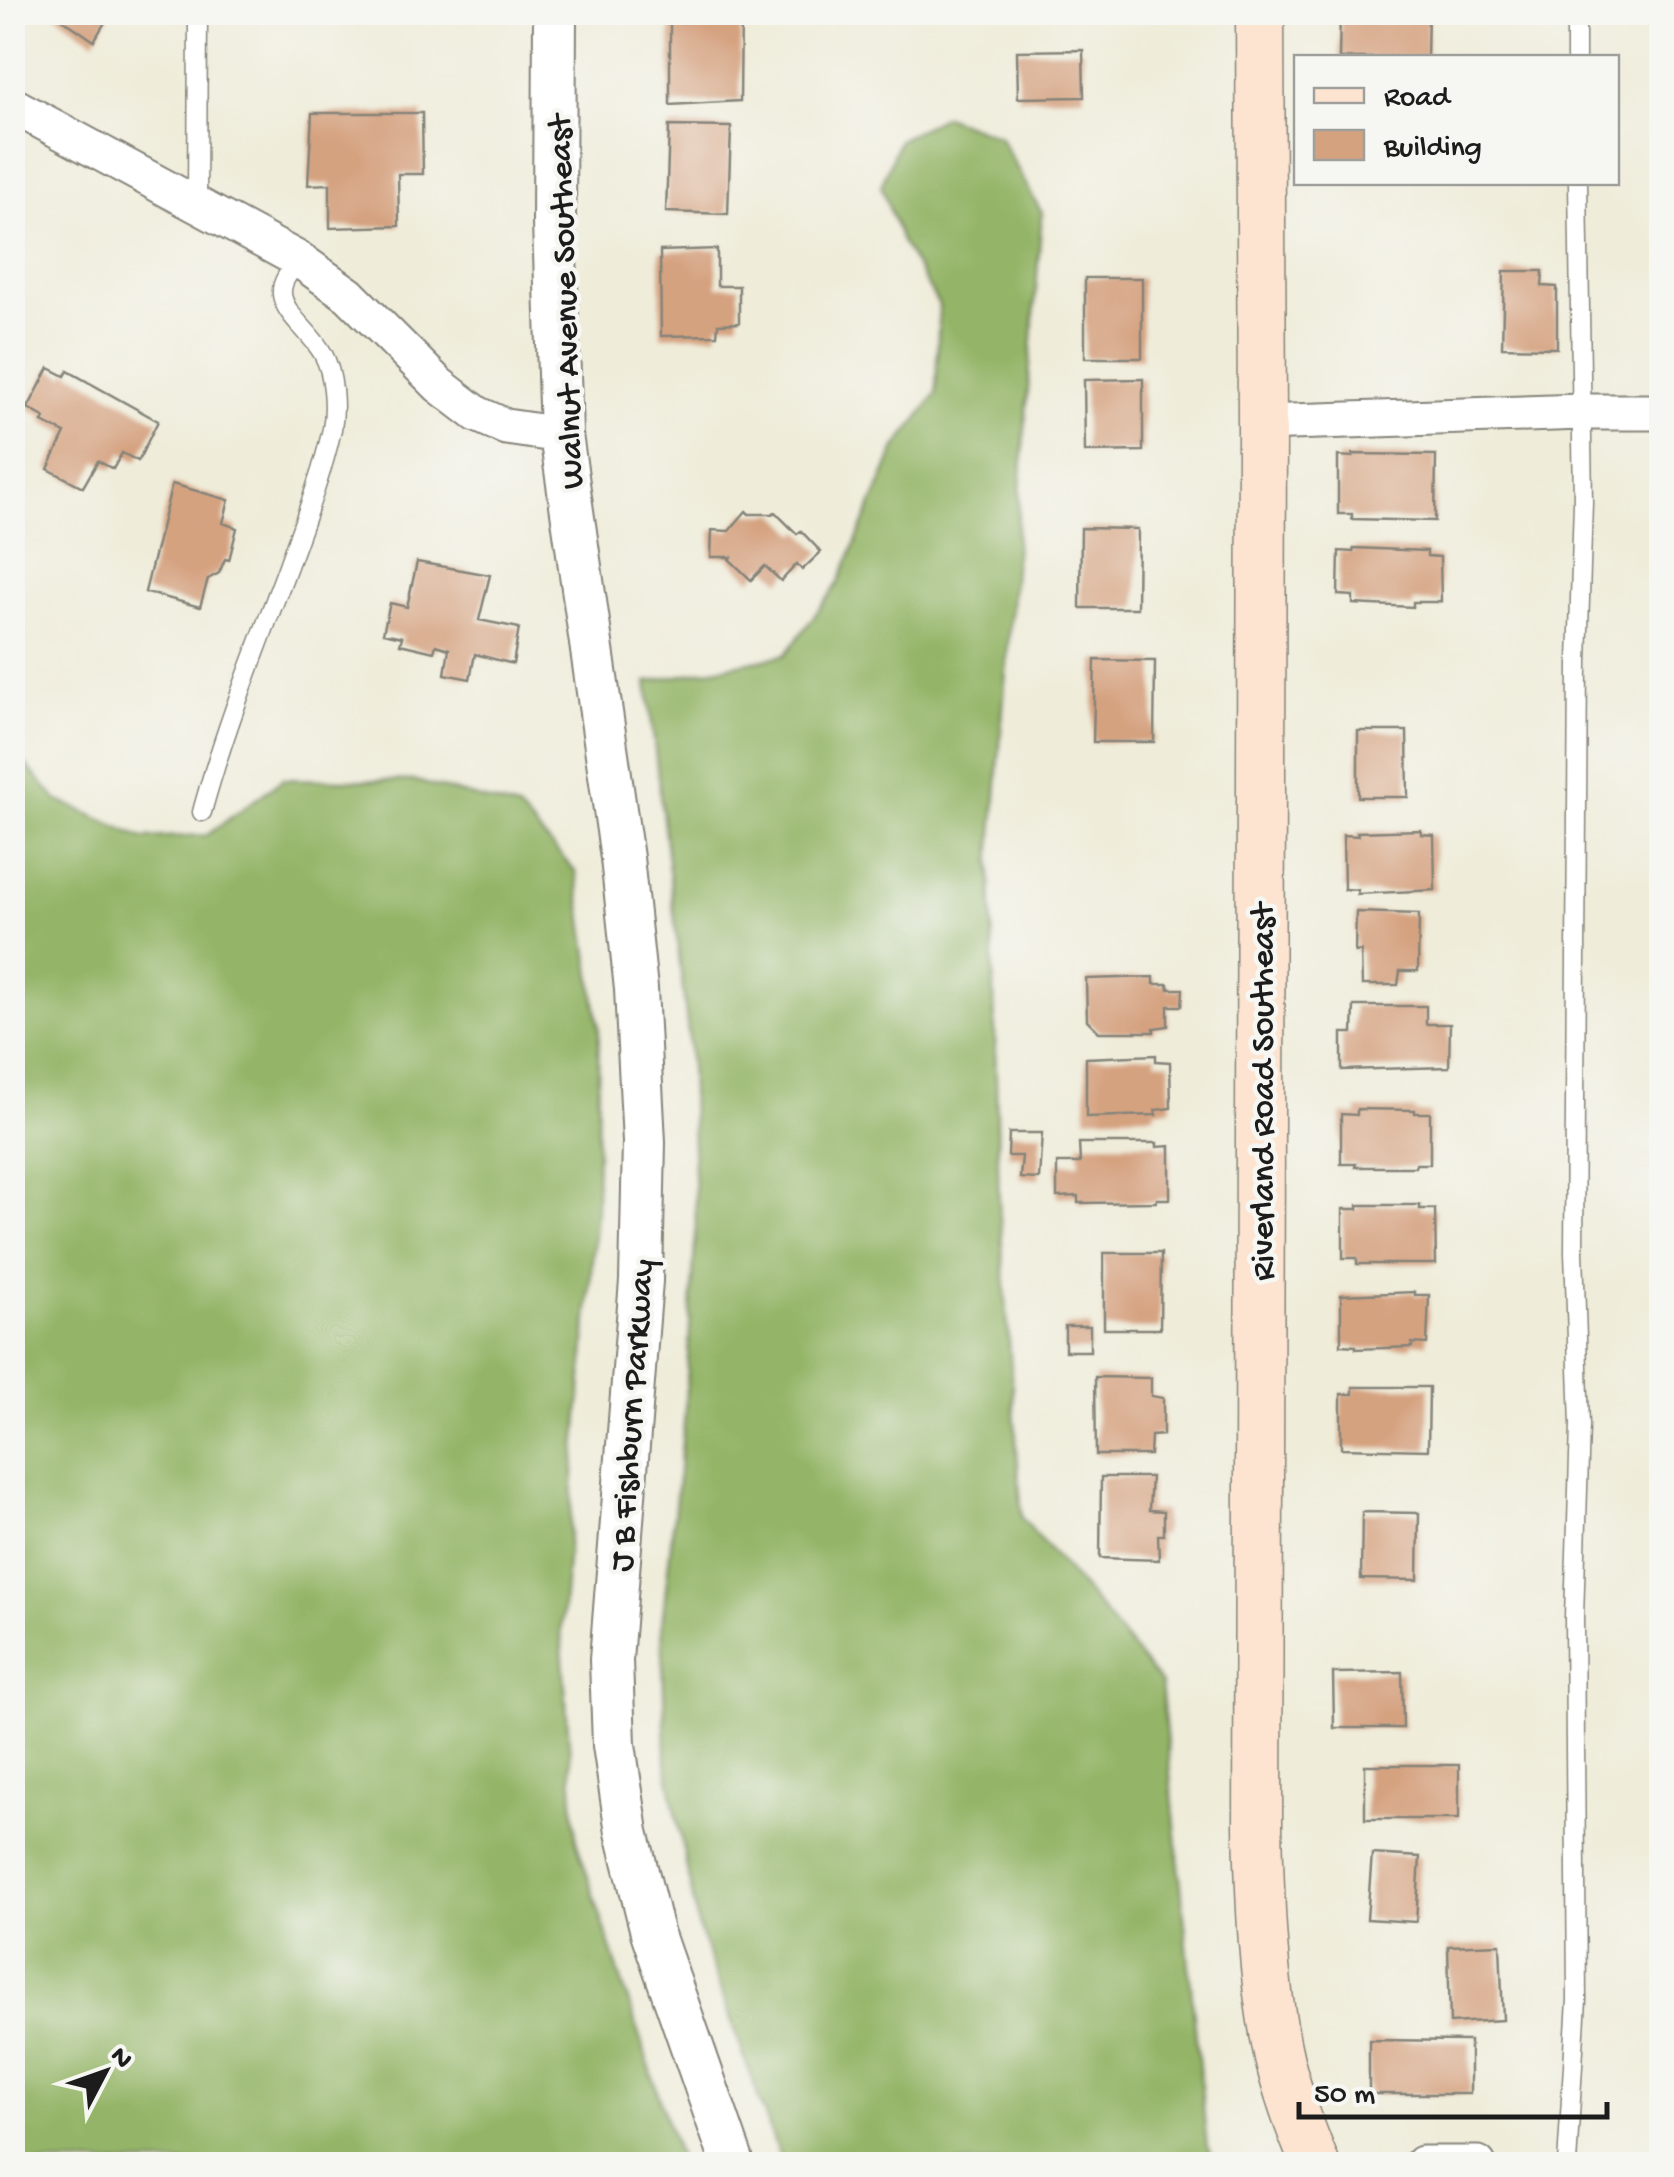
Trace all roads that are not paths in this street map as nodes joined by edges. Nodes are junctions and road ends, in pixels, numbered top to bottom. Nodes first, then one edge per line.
1 (198, 12) edge
2 (556, 12) edge
3 (1260, 12) edge
4 (1576, 12) edge
5 (1576, 55) edge
6 (12, 105) edge
7 (1578, 185) edge
8 (196, 204) junction
9 (301, 261) junction
10 (1582, 412) junction
11 (1662, 412) edge
12 (1262, 423) junction
13 (561, 435) junction
14 (592, 650) joint
15 (202, 812) dead end
16 (734, 2164) edge
17 (1315, 2164) edge
18 (1422, 2164) edge
19 (1478, 2164) edge
20 (1567, 2164) edge

1 - 8 lane
2 - 13 street, Walnut Avenue Southeast
3 - 12 main road, Riverland Road Southeast
4 - 5 lane
6 - 8 street
7 - 10 lane
8 - 9 street
9 - 13 street
9 - 15 lane
10 - 11 street
10 - 12 street
10 - 20 lane
12 - 17 main road, Riverland Road Southeast
13 - 14 street, Walnut Avenue Southeast
14 - 16 street, J B Fishburn Parkway
18 - 19 street

